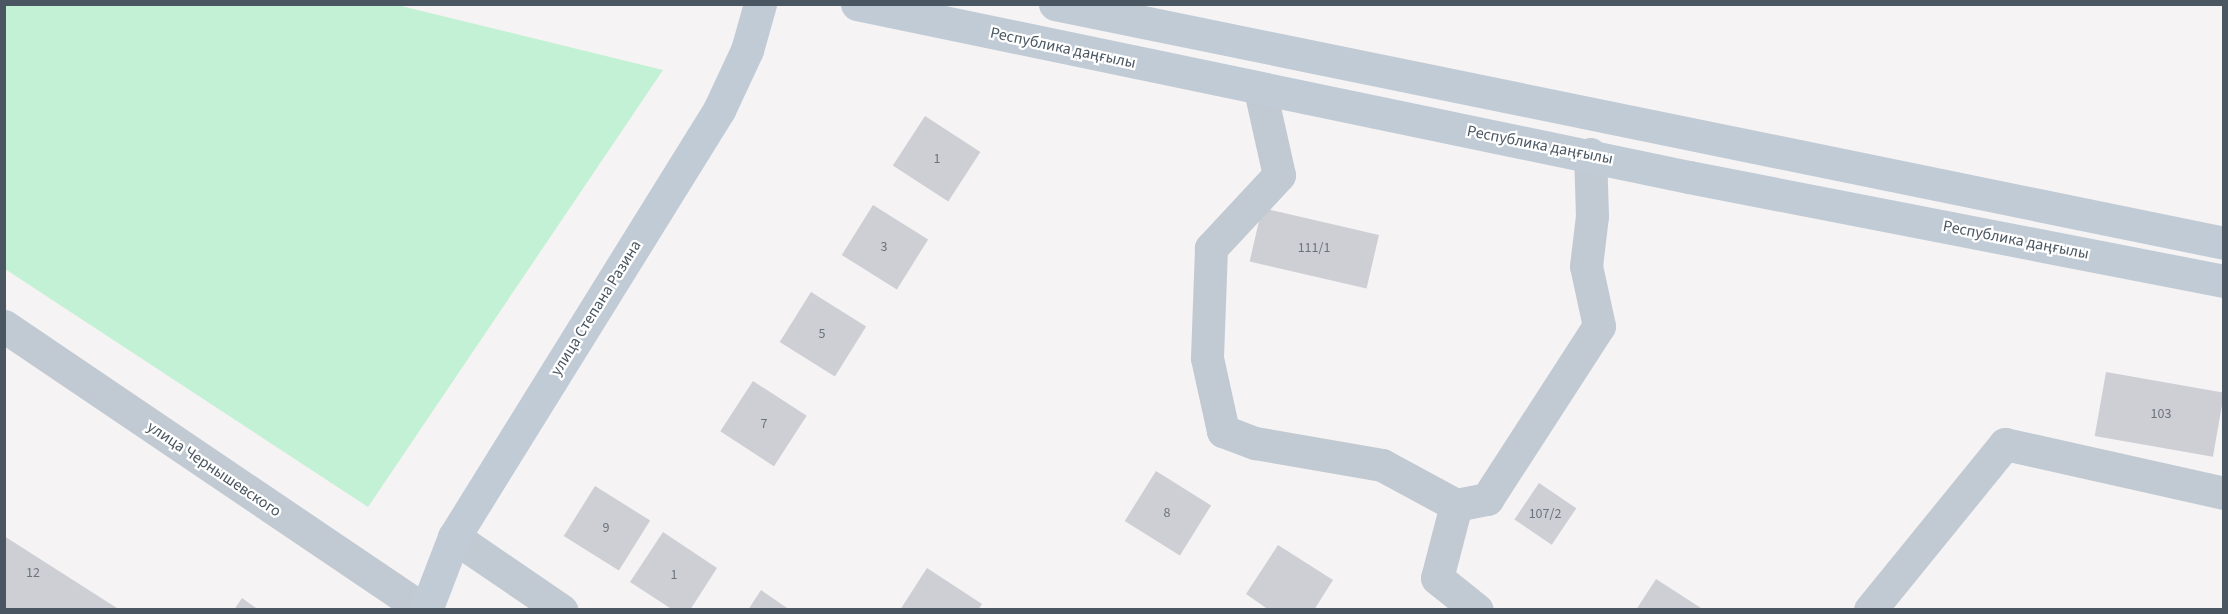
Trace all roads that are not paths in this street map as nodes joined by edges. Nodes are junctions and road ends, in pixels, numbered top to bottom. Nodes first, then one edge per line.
1 (760, 4) edge
2 (857, 4) edge
3 (1054, 4) edge
4 (1260, 90) junction
5 (1590, 154) junction
6 (2223, 243) edge
7 (2223, 280) edge
8 (4, 326) edge
9 (2223, 493) edge
10 (1456, 505) junction
11 (454, 537) junction
12 (425, 609) edge
13 (561, 609) edge
14 (1477, 609) edge
15 (1870, 609) edge

1 - 11 main road, улица Степана Разина
2 - 4 main road, Республика даңғылы
3 - 6 main road
4 - 5 main road, Республика даңғылы
4 - 10 street
5 - 7 main road, Республика даңғылы
5 - 10 street
8 - 12 street, улица Чернышевского
9 - 15 street
10 - 14 street
11 - 12 main road, улица Степана Разина
11 - 13 street

